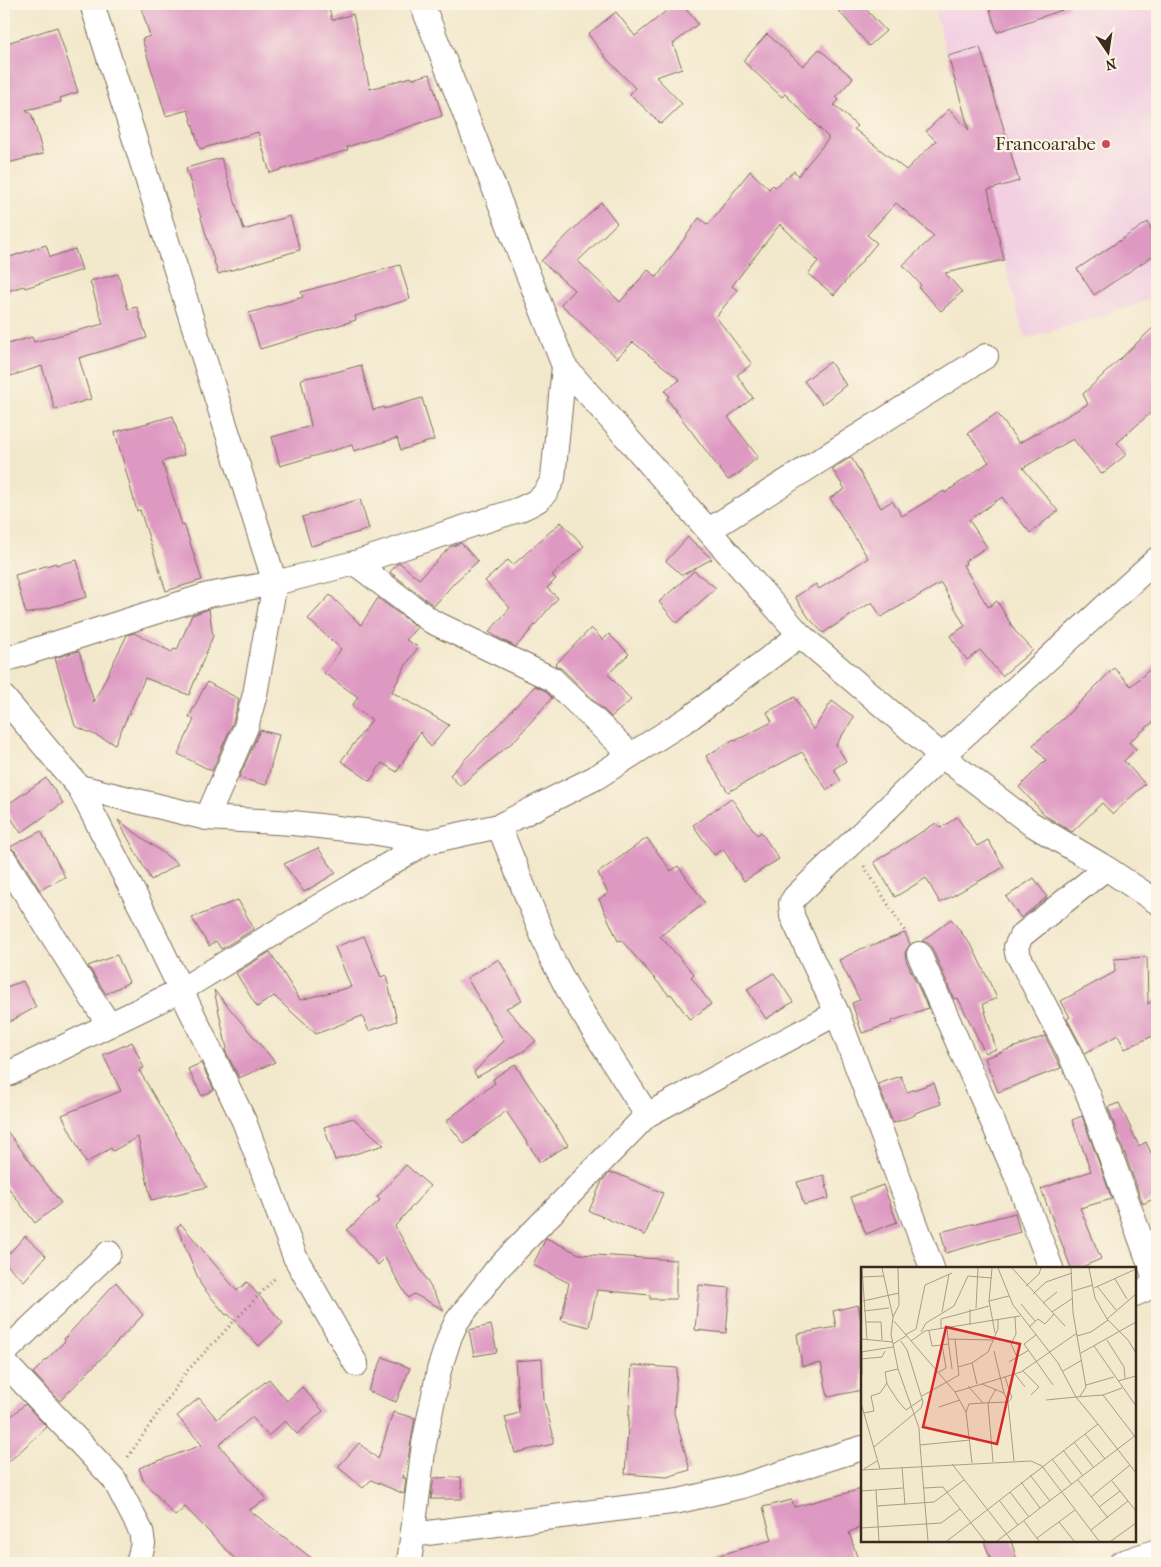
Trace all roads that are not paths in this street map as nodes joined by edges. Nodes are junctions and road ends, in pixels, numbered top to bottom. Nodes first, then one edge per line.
1 (92, 4) edge
2 (422, 4) edge
3 (986, 356) dead end
4 (564, 366) junction
5 (709, 530) junction
6 (1157, 559) edge
7 (355, 563) junction
8 (275, 584) junction
9 (800, 635) junction
10 (4, 660) edge
11 (4, 698) edge
12 (632, 755) junction
13 (942, 756) junction
14 (79, 787) junction
15 (207, 818) junction
16 (498, 826) junction
17 (426, 842) junction
18 (4, 859) edge
19 (1106, 868) junction
20 (1157, 902) edge
21 (919, 954) road end
22 (181, 990) junction
23 (837, 1013) junction
24 (108, 1025) junction
25 (4, 1076) edge
26 (647, 1115) junction
27 (108, 1253) dead end
28 (932, 1267) edge
29 (1052, 1267) edge
30 (1157, 1284) edge
31 (1136, 1294) edge
32 (4, 1353) edge
33 (4, 1362) edge
34 (356, 1364) dead end
35 (861, 1448) edge
36 (412, 1535) junction
37 (1157, 1551) edge
38 (1128, 1554) edge
39 (138, 1563) edge
40 (409, 1563) edge

1 - 8 street
2 - 4 street
3 - 5 street
4 - 5 street
4 - 7 street
5 - 9 street
6 - 13 street
7 - 8 street
7 - 12 street
8 - 10 street
8 - 15 street
9 - 12 street
9 - 13 street
11 - 14 street
12 - 16 street
13 - 19 street
13 - 23 street
14 - 15 street
14 - 22 street
15 - 17 street
16 - 17 street
16 - 26 street
17 - 22 street
18 - 24 street
19 - 20 street
19 - 30 street
21 - 29 street
22 - 24 street
22 - 34 street
23 - 26 street
23 - 28 street
24 - 25 street
26 - 36 street
27 - 32 street
30 - 31 street
33 - 39 street
35 - 36 street
36 - 40 street
37 - 38 street

